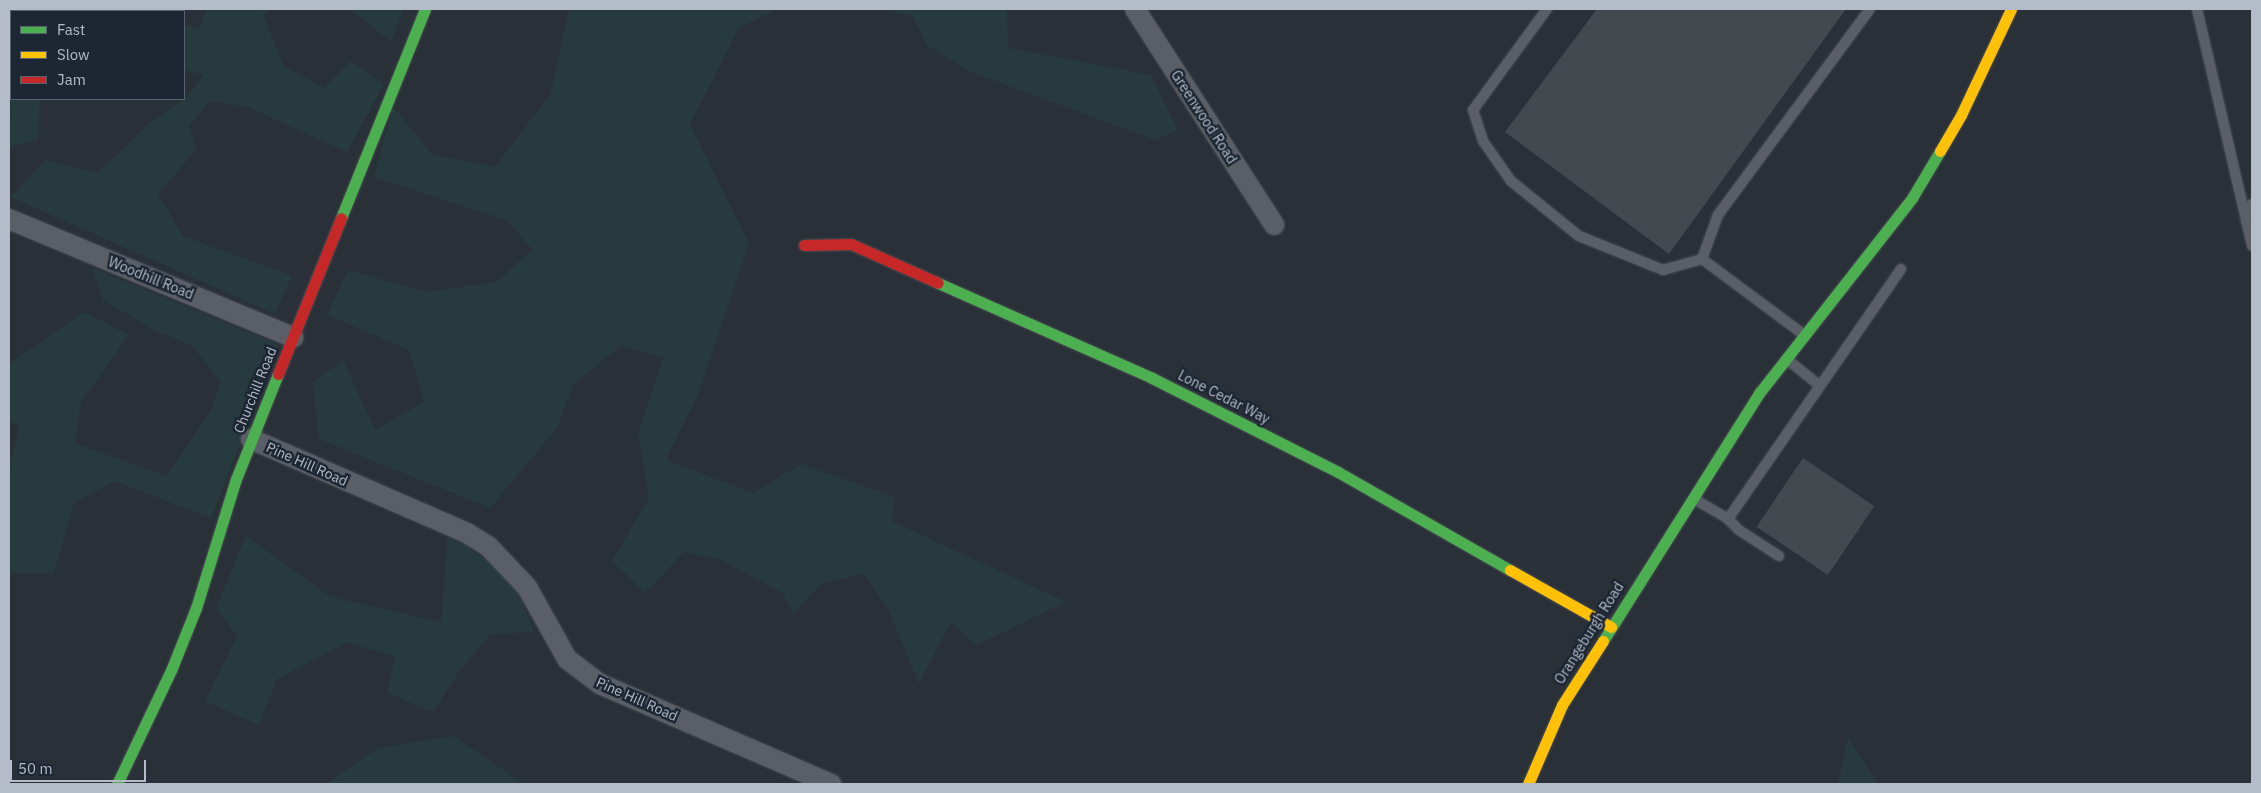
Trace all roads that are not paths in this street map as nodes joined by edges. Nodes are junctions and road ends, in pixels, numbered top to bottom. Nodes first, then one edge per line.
1 (425, 9) edge
2 (1135, 9) edge
3 (1546, 9) edge
4 (1870, 9) edge
5 (2010, 9) edge
6 (2196, 9) edge
7 (2252, 204) edge
8 (9, 219) edge
9 (2246, 221) junction
10 (1274, 225) dead end
11 (804, 245) dead end
12 (2252, 246) edge
13 (1702, 258) junction
14 (1901, 269) dead end
15 (1803, 334) junction
16 (293, 337) junction
17 (1785, 358) junction
18 (1820, 386) junction
19 (251, 439) junction
20 (1689, 500) junction
21 (1728, 519) junction
22 (1779, 556) dead end
23 (1611, 627) junction
24 (117, 784) edge
25 (831, 784) edge
26 (1528, 784) edge

1 - 16 street, Churchill Road
2 - 10 street, Greenwood Road
3 - 13 lane
4 - 13 lane
5 - 15 street, Orangeburgh Road
6 - 9 lane
7 - 9 lane
8 - 16 street, Woodhill Road
9 - 12 lane
11 - 23 street, Lone Cedar Way
13 - 15 lane
14 - 18 lane
15 - 17 street, Orangeburgh Road
16 - 19 street, Churchill Road
17 - 18 lane
17 - 20 street, Orangeburgh Road
18 - 21 lane
19 - 24 street, Churchill Road
19 - 25 street, Pine Hill Road
20 - 21 lane
20 - 23 street, Orangeburgh Road
21 - 22 lane
23 - 26 street, Orangeburgh Road

